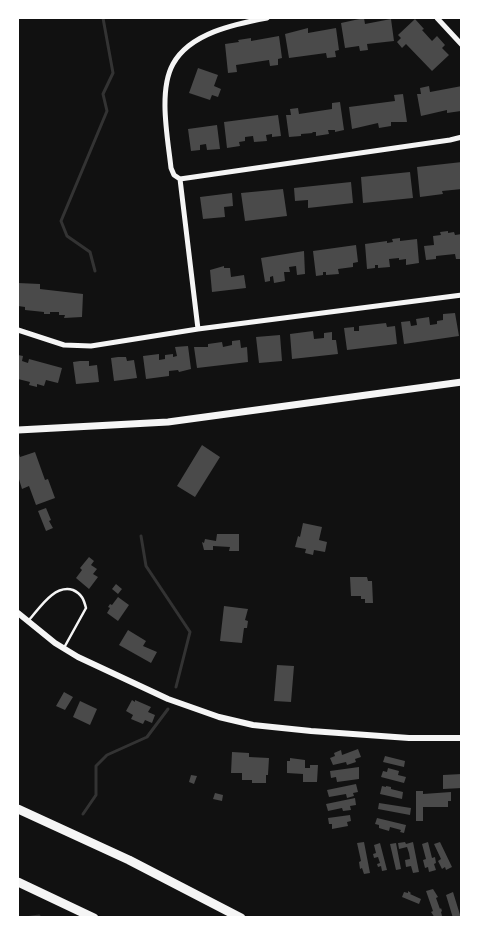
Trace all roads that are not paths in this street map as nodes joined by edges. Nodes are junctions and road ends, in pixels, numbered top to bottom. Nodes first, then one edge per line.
1 (267, 18) edge
2 (437, 18) edge
3 (462, 45) edge
4 (462, 137) edge
5 (180, 179) junction
6 (462, 295) edge
7 (198, 329) junction
8 (18, 330) edge
9 (462, 382) edge
10 (18, 430) edge
11 (18, 613) edge
12 (28, 622) junction
13 (64, 648) junction
14 (462, 738) edge
15 (18, 809) edge
16 (18, 882) edge
17 (94, 918) edge
18 (241, 918) edge

1 - 5 street
2 - 3 street
4 - 5 street
5 - 7 street
6 - 7 street
7 - 8 street
9 - 10 main road
11 - 12 street
12 - 13 street
12 - 13 lane
13 - 14 street
15 - 18 highway
16 - 17 highway

